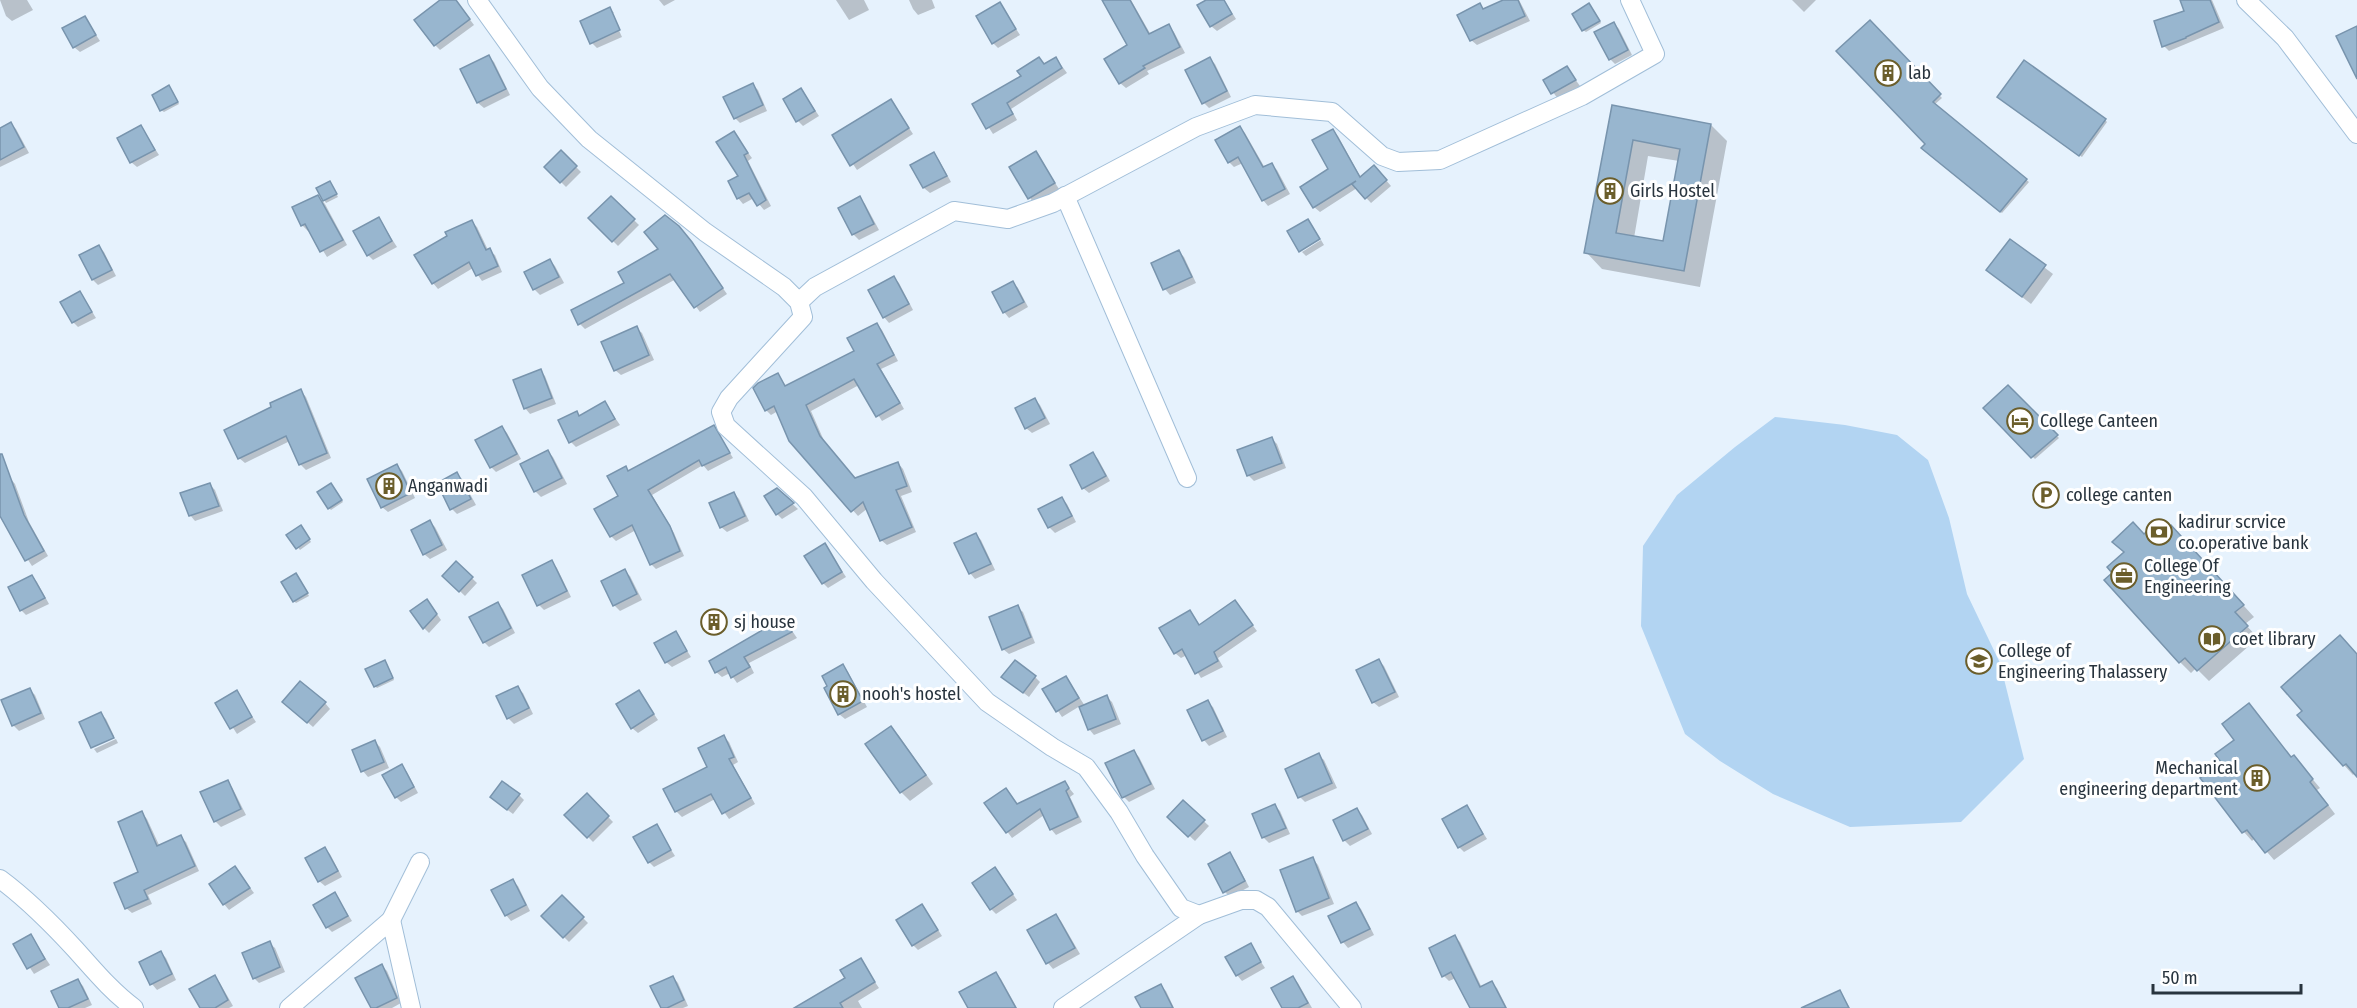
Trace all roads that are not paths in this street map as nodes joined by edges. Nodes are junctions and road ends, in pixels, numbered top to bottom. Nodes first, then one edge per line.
1 (477, 0) edge
2 (1630, 0) edge
3 (2247, 0) edge
4 (2357, 134) edge
5 (1065, 196) junction
6 (799, 302) junction
7 (1187, 478) dead end
8 (420, 862) dead end
9 (0, 879) edge
10 (1199, 915) junction
11 (391, 920) junction
12 (134, 1008) edge
13 (289, 1008) edge
14 (411, 1008) edge
15 (1063, 1008) edge
16 (1352, 1008) edge

1 - 6 street
2 - 5 street
3 - 4 street
5 - 6 street
5 - 7 street
6 - 10 street
8 - 11 street
9 - 12 street
10 - 15 street
10 - 16 street
11 - 13 street
11 - 14 street

